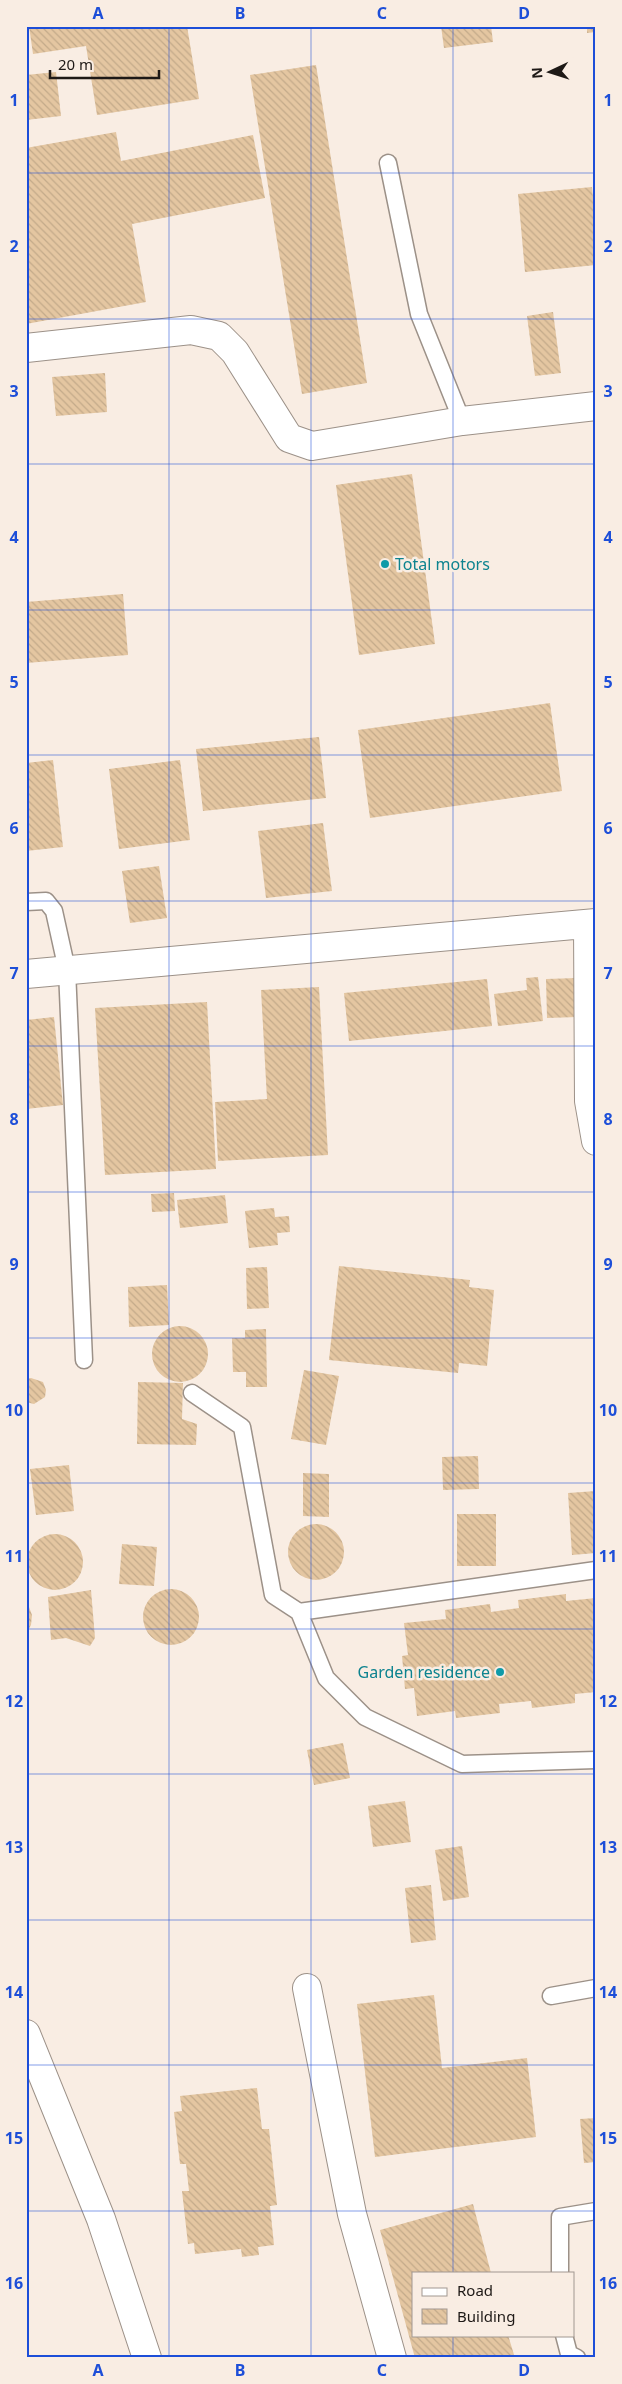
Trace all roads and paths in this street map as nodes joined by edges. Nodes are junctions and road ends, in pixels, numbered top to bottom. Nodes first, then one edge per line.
1 (388, 163) dead end
2 (26, 348) edge
3 (596, 406) edge
4 (462, 421) junction
5 (26, 902) edge
6 (592, 923) edge
7 (67, 970) junction
8 (26, 974) edge
9 (596, 1141) edge
10 (84, 1360) dead end
11 (192, 1393) dead end
12 (596, 1570) edge
13 (299, 1612) junction
14 (596, 1760) edge
15 (307, 1988) dead end
16 (596, 1988) edge
17 (551, 1996) dead end
18 (26, 2034) edge
19 (596, 2211) edge
20 (560, 2272) edge
21 (564, 2336) edge
22 (147, 2358) edge
23 (392, 2358) edge
24 (577, 2358) edge

1 - 4 lane
2 - 4 street
3 - 4 street
5 - 7 lane
6 - 7 street
6 - 9 street
7 - 8 street
7 - 10 lane
11 - 13 lane
12 - 13 lane
13 - 14 lane
15 - 23 street
16 - 17 lane
18 - 22 street
19 - 20 lane
21 - 24 lane

